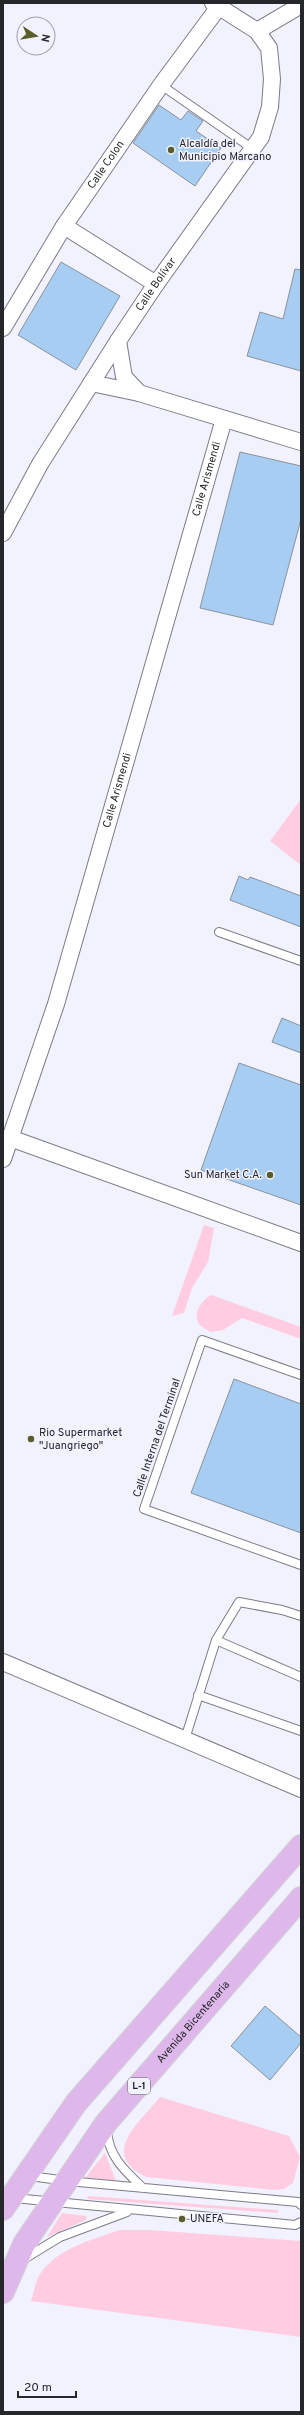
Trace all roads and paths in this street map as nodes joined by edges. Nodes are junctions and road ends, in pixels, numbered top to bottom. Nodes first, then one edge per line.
1 (215, 5) edge
2 (301, 5) edge
3 (257, 31) junction
4 (161, 85) junction
5 (253, 149) junction
6 (64, 226) junction
7 (156, 284) junction
8 (3, 328) edge
9 (118, 341) junction
10 (91, 383) junction
11 (139, 393) junction
12 (224, 419) junction
13 (301, 442) edge
14 (3, 533) edge
15 (219, 932) dead end
16 (301, 961) edge
17 (10, 1138) junction
18 (3, 1159) edge
19 (301, 1243) edge
20 (301, 1375) edge
21 (301, 1565) edge
22 (301, 1616) edge
23 (216, 1640) junction
24 (3, 1662) edge
25 (301, 1677) edge
26 (198, 1695) junction
27 (301, 1731) edge
28 (185, 1739) junction
29 (301, 1788) edge
30 (301, 1846) edge
31 (301, 1898) edge
32 (106, 2123) junction
33 (26, 2175) junction
34 (68, 2181) junction
35 (143, 2188) junction
36 (53, 2202) junction
37 (7, 2203) edge
38 (300, 2204) edge
39 (134, 2210) junction
40 (298, 2223) edge
41 (15, 2265) junction
42 (3, 2292) edge

1 - 3 street, Calle Bolívar
1 - 4 street, Calle Colon
2 - 3 street
3 - 5 street, Calle Bolívar
4 - 5 lane
4 - 6 street, Calle Colon
5 - 7 street, Calle Bolívar
6 - 7 street
6 - 8 street, Calle Colon
7 - 9 street, Calle Bolívar
9 - 10 street, Calle Bolívar
9 - 11 street
10 - 11 street
10 - 14 street, Calle Bolívar
11 - 12 street
12 - 13 street
12 - 17 street, Calle Arismendi
15 - 16 lane
17 - 18 street, Calle Arismendi
17 - 19 street
20 - 21 lane, Calle Interna del Terminal
22 - 23 lane
23 - 25 lane
23 - 26 lane
24 - 28 street
26 - 27 lane
26 - 28 lane
28 - 29 street
30 - 33 main road
31 - 32 main road, Avenida Bicentenaria / L-1
32 - 34 main road, Avenida Bicentenaria / L-1
32 - 35 lane
33 - 34 lane
33 - 37 main road
34 - 35 lane
34 - 36 main road, Avenida Bicentenaria / L-1
35 - 38 lane
36 - 37 lane
36 - 39 lane
36 - 41 main road, Avenida Bicentenaria / L-1
39 - 40 lane
39 - 41 lane
41 - 42 main road, Avenida Bicentenaria / L-1

